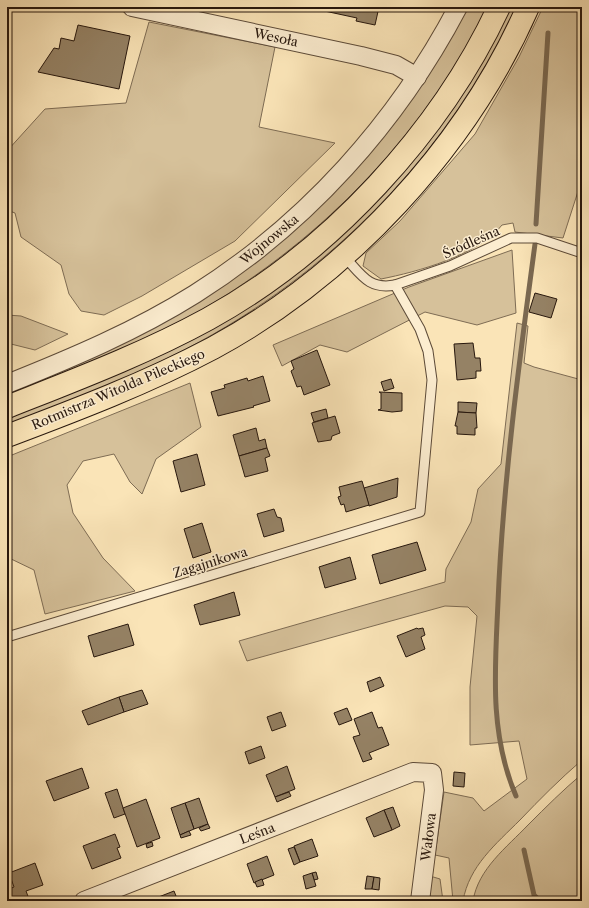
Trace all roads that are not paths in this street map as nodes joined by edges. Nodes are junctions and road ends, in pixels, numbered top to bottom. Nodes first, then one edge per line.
1 (132, 7) edge
2 (458, 7) edge
3 (499, 7) edge
4 (528, 7) edge
5 (417, 76) junction
6 (582, 253) edge
7 (343, 255) junction
8 (395, 285) junction
9 (7, 384) edge
10 (7, 407) edge
11 (7, 436) edge
12 (7, 637) edge
13 (432, 773) joint
14 (84, 901) edge
15 (420, 901) edge

1 - 5 street, Wesoła
2 - 5 street, Wojnowska
3 - 10 main road, Rotmistrza Witolda Pileckiego
4 - 7 main road, Rotmistrza Witolda Pileckiego
5 - 9 street, Wojnowska
6 - 8 lane, Śródleśna
7 - 8 lane, Śródleśna
7 - 11 main road, Rotmistrza Witolda Pileckiego
8 - 12 lane, Zagajnikowa
13 - 14 street, Leśna
13 - 15 street, Wałowa

